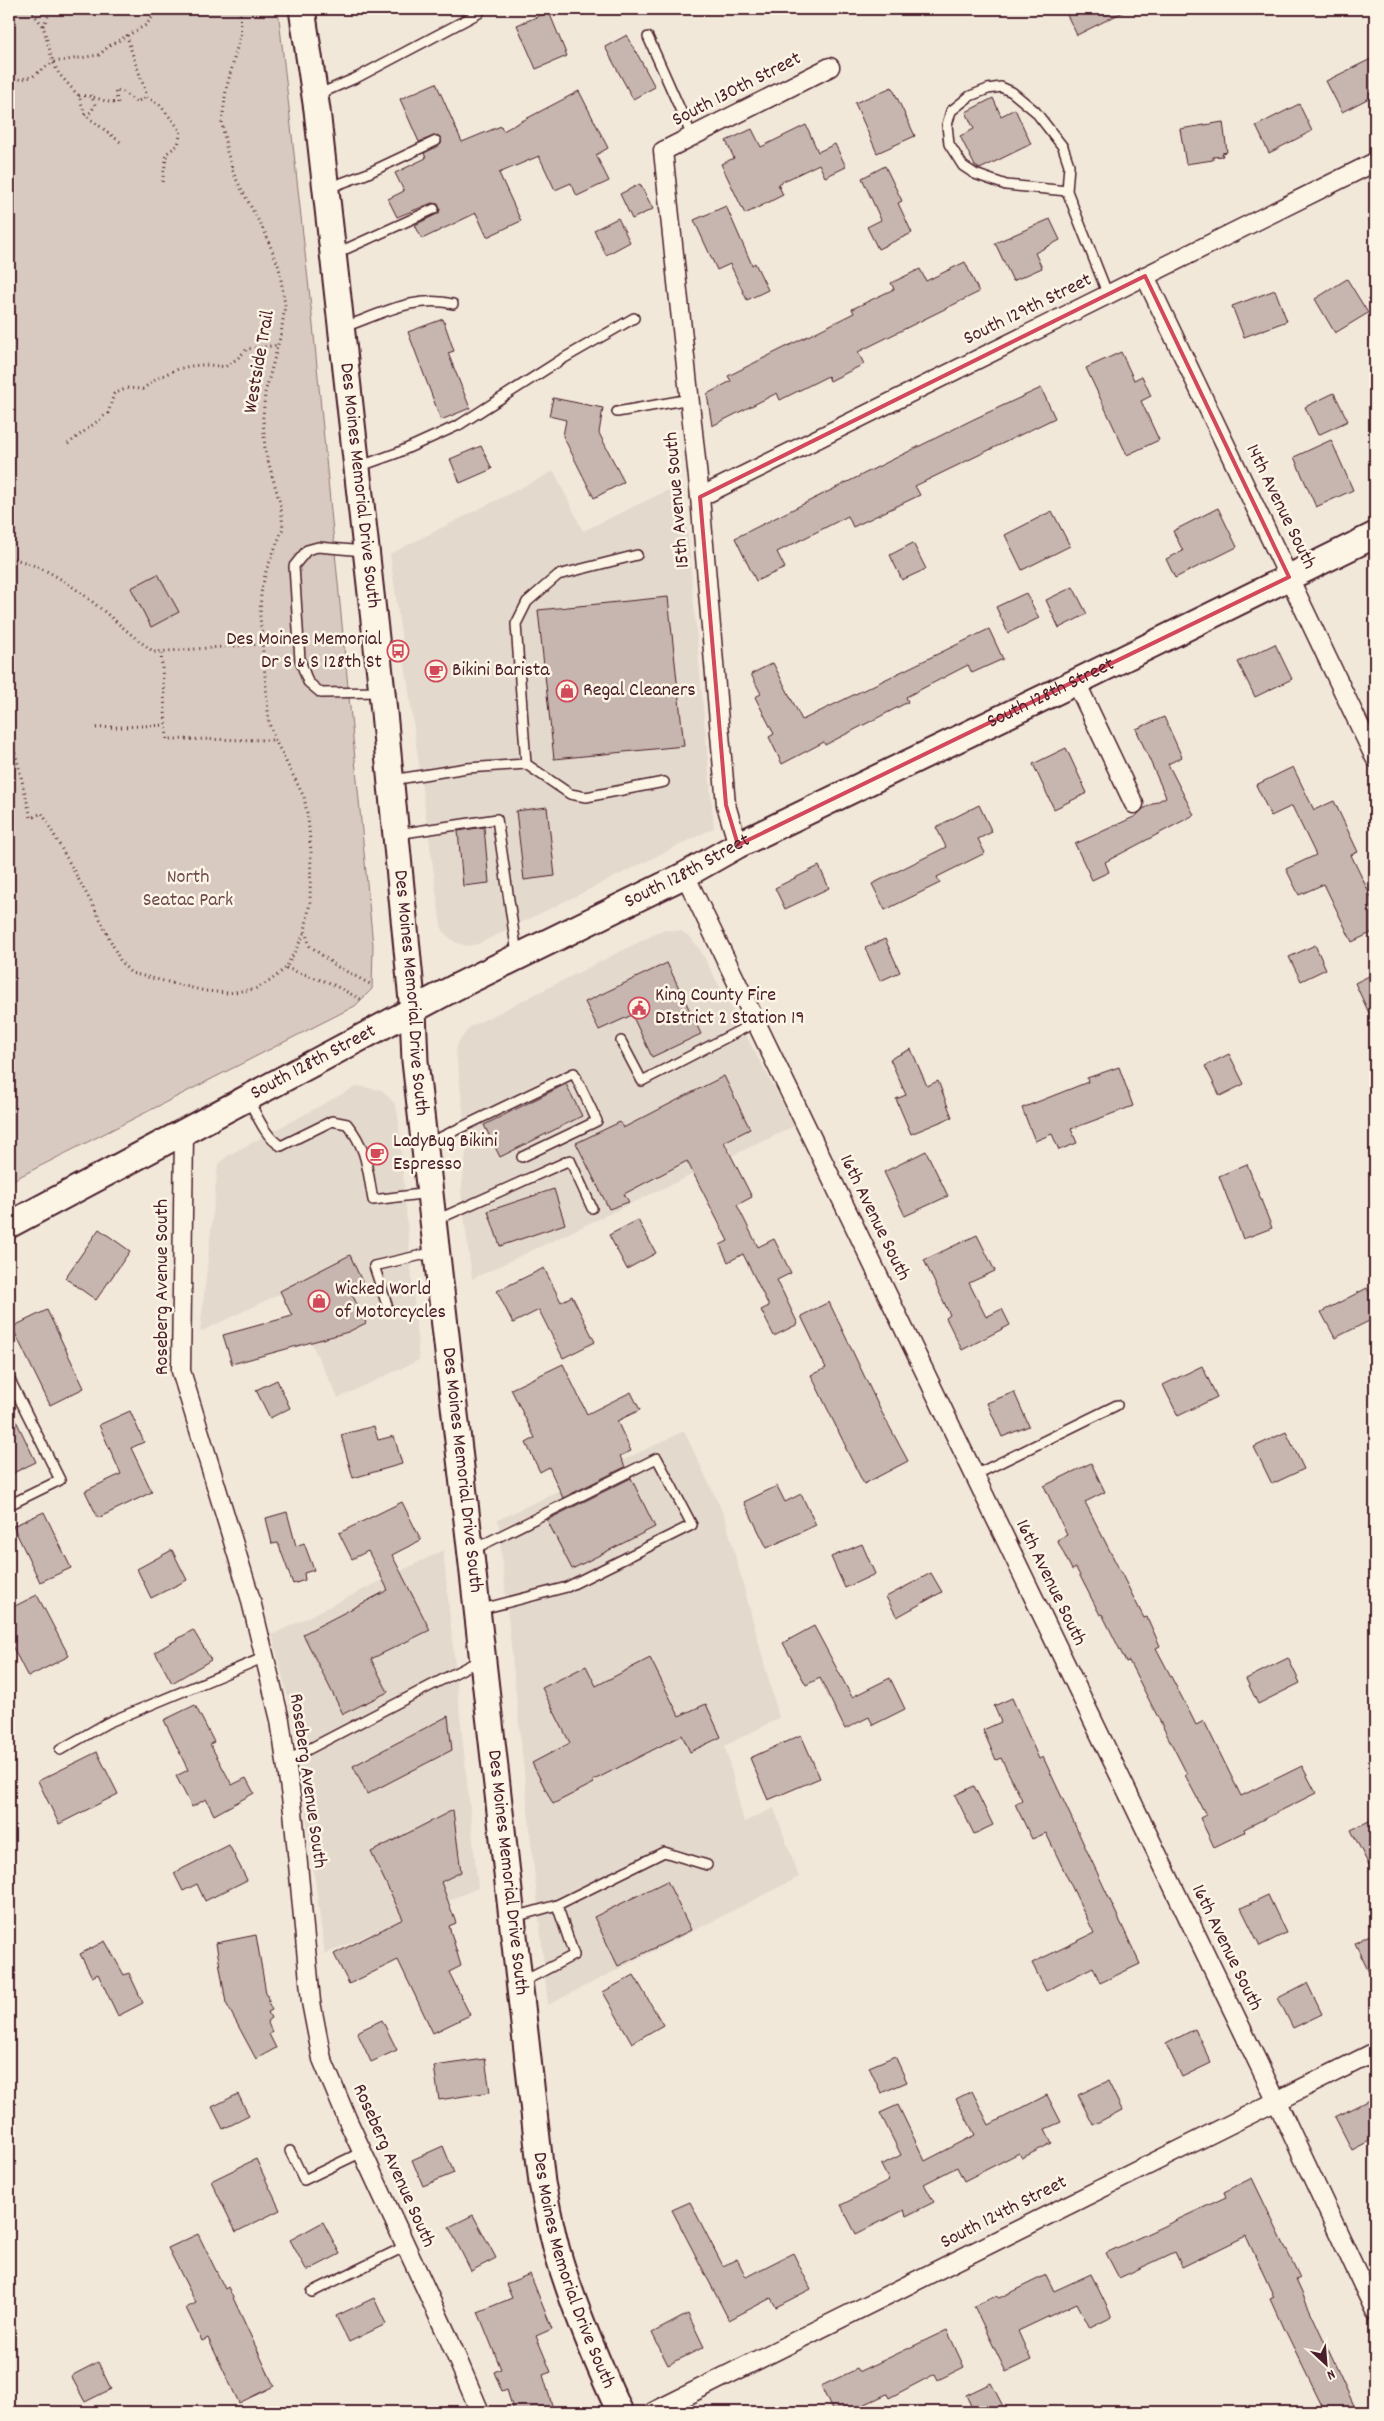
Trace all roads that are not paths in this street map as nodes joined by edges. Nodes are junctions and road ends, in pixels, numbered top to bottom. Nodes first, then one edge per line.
1 (302, 9) edge
2 (479, 13) dead end
3 (648, 37) dead end
4 (830, 67) dead end
5 (315, 96) junction
6 (692, 136) junction
7 (436, 141) dead end
8 (663, 151) joint
9 (1375, 162) edge
10 (325, 189) junction
11 (1067, 191) junction
12 (434, 209) dead end
13 (333, 256) junction
14 (1145, 276) junction
15 (1108, 295) junction
16 (453, 304) dead end
17 (634, 318) dead end
18 (341, 328) junction
19 (690, 399) junction
20 (617, 412) dead end
21 (357, 467) junction
22 (700, 496) junction
23 (1375, 535) edge
24 (366, 552) junction
25 (637, 556) dead end
26 (1289, 576) junction
27 (1076, 682) junction
28 (382, 692) junction
29 (1375, 758) edge
30 (526, 764) junction
31 (391, 780) junction
32 (664, 782) dead end
33 (1134, 804) dead end
34 (396, 835) junction
35 (738, 845) junction
36 (685, 874) junction
37 (517, 956) junction
38 (413, 1011) junction
39 (756, 1022) junction
40 (621, 1040) dead end
41 (248, 1099) junction
42 (184, 1133) junction
43 (425, 1145) junction
44 (522, 1157) dead end
45 (430, 1192) junction
46 (592, 1208) dead end
47 (434, 1221) junction
48 (9, 1225) edge
49 (437, 1252) junction
50 (388, 1305) dead end
51 (9, 1378) edge
52 (1117, 1405) dead end
53 (975, 1475) junction
54 (9, 1505) edge
55 (471, 1551) junction
56 (477, 1610) junction
57 (265, 1657) junction
58 (483, 1658) junction
59 (60, 1750) dead end
60 (286, 1761) junction
61 (707, 1865) dead end
62 (557, 1905) junction
63 (512, 1917) junction
64 (519, 1983) junction
65 (1375, 2052) edge
66 (1276, 2100) junction
67 (290, 2151) dead end
68 (362, 2152) junction
69 (406, 2246) junction
70 (312, 2292) dead end
71 (1375, 2311) edge
72 (480, 2412) edge
73 (620, 2412) edge
74 (653, 2412) edge

1 - 5 main road, Des Moines Memorial Drive South
2 - 5 lane
3 - 6 lane
4 - 6 street, South 130th Street
5 - 10 main road, Des Moines Memorial Drive South
6 - 8 street, South 130th Street
7 - 10 lane
8 - 19 street, 15th Avenue South
9 - 14 street, South 129th Street
10 - 13 main road, Des Moines Memorial Drive South
11 - 11 lane
11 - 15 lane
12 - 13 lane
13 - 18 main road, Des Moines Memorial Drive South
14 - 15 street, South 129th Street
14 - 26 street, 14th Avenue South
15 - 22 street, South 129th Street
16 - 18 lane
17 - 21 lane
18 - 21 main road, Des Moines Memorial Drive South
19 - 20 lane
19 - 22 street, 15th Avenue South
21 - 24 main road, Des Moines Memorial Drive South
22 - 35 street, 15th Avenue South
23 - 26 main road, South 128th Street
24 - 28 main road, Des Moines Memorial Drive South
24 - 28 lane
25 - 30 lane
26 - 27 main road, South 128th Street
26 - 29 street, 14th Avenue South
27 - 33 street
27 - 35 main road, South 128th Street
28 - 31 main road, Des Moines Memorial Drive South
30 - 31 lane
30 - 32 lane
31 - 34 main road, Des Moines Memorial Drive South
34 - 37 lane
34 - 38 main road, Des Moines Memorial Drive South
35 - 36 main road, South 128th Street
36 - 37 main road, South 128th Street
36 - 39 street, 16th Avenue South
37 - 38 main road, South 128th Street
38 - 41 main road, South 128th Street
38 - 43 main road, Des Moines Memorial Drive South
39 - 40 lane
39 - 53 street, 16th Avenue South
41 - 42 main road, South 128th Street
41 - 45 lane
42 - 48 main road, South 128th Street
42 - 57 street, Roseberg Avenue South
43 - 44 lane
43 - 45 main road, Des Moines Memorial Drive South
45 - 47 main road, Des Moines Memorial Drive South
46 - 47 lane
47 - 49 main road, Des Moines Memorial Drive South
49 - 50 lane
49 - 55 main road, Des Moines Memorial Drive South
51 - 54 lane
52 - 53 lane
53 - 66 street, 16th Avenue South
55 - 56 main road, Des Moines Memorial Drive South
55 - 56 lane
56 - 58 main road, Des Moines Memorial Drive South
57 - 59 lane
57 - 60 street, Roseberg Avenue South
58 - 60 lane
58 - 63 main road, Des Moines Memorial Drive South
60 - 68 street, Roseberg Avenue South
61 - 62 lane
62 - 63 lane
62 - 64 lane
63 - 64 main road, Des Moines Memorial Drive South
64 - 73 main road, Des Moines Memorial Drive South
65 - 66 street, South 124th Street
66 - 71 street, 16th Avenue South
66 - 74 street, South 124th Street
67 - 68 lane
68 - 69 street, Roseberg Avenue South
69 - 70 lane
69 - 72 street, Roseberg Avenue South

